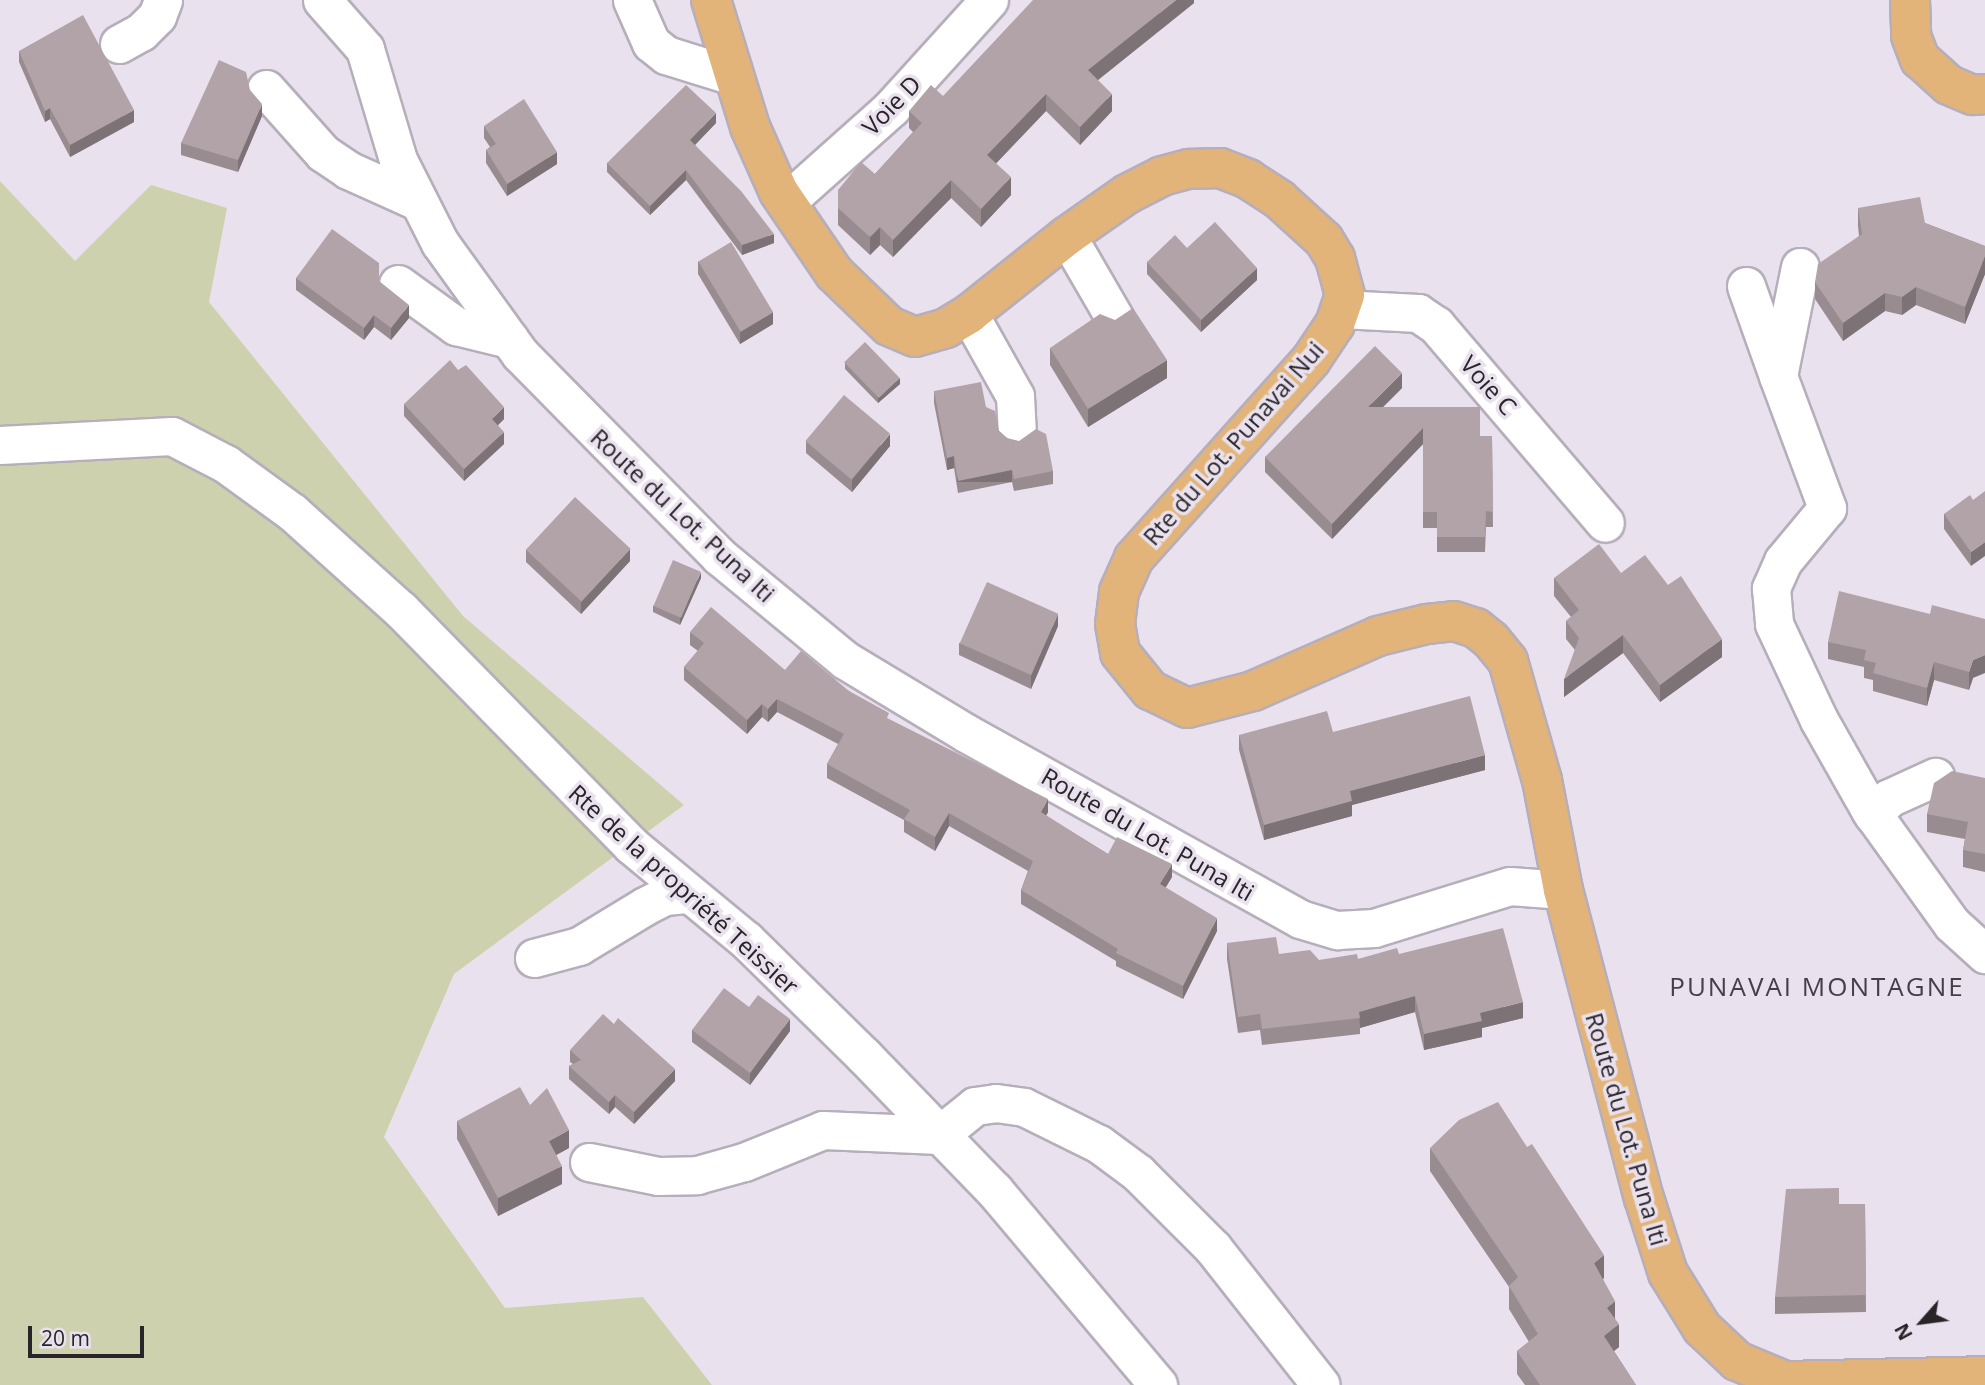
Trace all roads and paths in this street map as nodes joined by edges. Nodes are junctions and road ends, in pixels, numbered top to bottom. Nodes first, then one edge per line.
1 (163, 0) edge
2 (322, 0) edge
3 (632, 0) edge
4 (711, 0) edge
5 (989, 0) edge
6 (1910, 0) edge
7 (119, 44) dead end
8 (733, 76) junction
9 (266, 89) dead end
10 (1985, 94) edge
11 (417, 201) junction
12 (786, 202) junction
13 (1067, 236) junction
14 (1800, 267) dead end
15 (398, 284) dead end
16 (1746, 286) dead end
17 (1341, 309) junction
18 (969, 314) junction
19 (1114, 317) edge
20 (509, 339) junction
21 (1778, 376) junction
22 (1017, 432) dead end
23 (0, 444) edge
24 (1605, 523) dead end
25 (1935, 777) dead end
26 (1873, 815) junction
27 (1563, 890) junction
28 (689, 894) junction
29 (1985, 954) edge
30 (534, 958) dead end
31 (939, 1135) junction
32 (589, 1162) dead end
33 (1985, 1376) edge
34 (1158, 1385) edge
35 (1321, 1385) edge

1 - 7 street
2 - 11 street, Route du Lot. Puna Iti
3 - 8 street
4 - 8 main road
5 - 12 street, Voie D
6 - 10 main road
8 - 12 main road
9 - 11 street
11 - 20 street, Route du Lot. Puna Iti
12 - 18 main road
13 - 17 main road
13 - 18 main road
13 - 19 street
14 - 21 street
15 - 20 street
16 - 21 street
17 - 24 street, Voie C
17 - 27 main road, Rte du Lot. Punavai Nui
18 - 22 street
20 - 27 street, Route du Lot. Puna Iti
21 - 26 street
23 - 28 street, Rte de la propriété Teissier
25 - 26 street
26 - 29 street
27 - 33 main road, Route du Lot. Puna Iti
28 - 30 street
28 - 31 street, Rte de la propriété Teissier
31 - 32 street
31 - 34 street, Rte de la propriété Teissier
31 - 35 street

